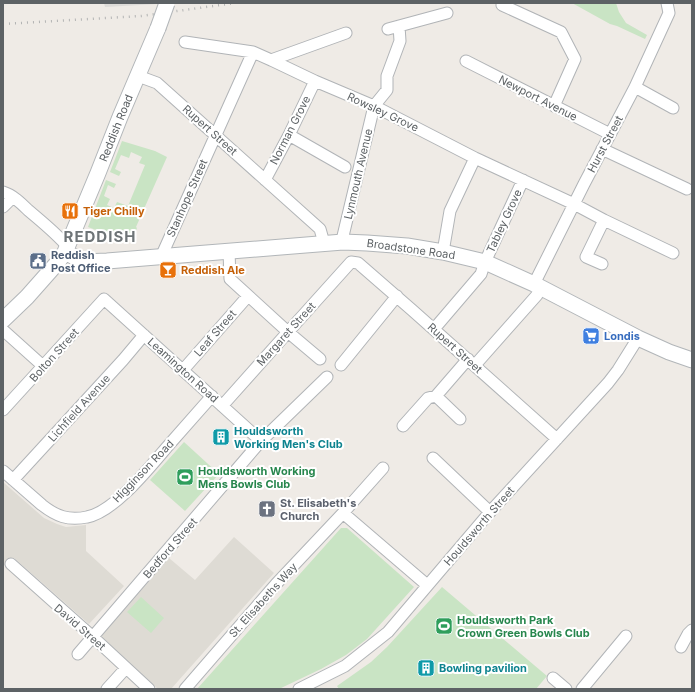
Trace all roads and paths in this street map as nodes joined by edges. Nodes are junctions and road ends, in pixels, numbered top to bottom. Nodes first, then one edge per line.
1 (167, 3) edge
2 (667, 3) edge
3 (502, 5) dead end
4 (447, 13) dead end
5 (346, 33) dead end
6 (185, 42) dead end
7 (253, 52) junction
8 (271, 60) junction
9 (466, 62) dead end
10 (138, 76) junction
11 (315, 81) junction
12 (635, 87) junction
13 (374, 106) junction
14 (554, 106) junction
15 (674, 108) dead end
16 (610, 134) junction
17 (289, 135) junction
18 (215, 136) junction
19 (602, 149) junction
20 (475, 158) junction
21 (345, 167) dead end
22 (265, 180) junction
23 (523, 180) junction
24 (687, 189) dead end
25 (8, 194) edge
26 (574, 204) junction
27 (3, 207) edge
28 (604, 220) junction
29 (343, 242) junction
30 (324, 243) junction
31 (67, 248) junction
32 (229, 251) junction
33 (443, 252) junction
34 (673, 253) dead end
35 (161, 257) junction
36 (107, 261) junction
37 (351, 262) joint
38 (485, 262) junction
39 (602, 264) dead end
40 (50, 271) junction
41 (537, 286) junction
42 (248, 296) junction
43 (397, 296) junction
44 (104, 299) joint
45 (3, 320) edge
46 (434, 329) junction
47 (3, 330) edge
48 (288, 332) junction
49 (144, 335) junction
50 (638, 338) junction
51 (320, 359) dead end
52 (692, 360) edge
53 (472, 362) junction
54 (341, 365) dead end
55 (43, 366) junction
56 (183, 370) junction
57 (327, 377) dead end
58 (212, 396) junction
59 (436, 396) junction
60 (222, 406) junction
61 (3, 410) edge
62 (460, 419) dead end
63 (403, 426) dead end
64 (557, 439) junction
65 (261, 441) junction
66 (433, 458) dead end
67 (383, 468) dead end
68 (3, 471) edge
69 (13, 480) junction
70 (490, 512) junction
71 (343, 513) junction
72 (11, 564) dead end
73 (427, 585) junction
74 (692, 630) edge
75 (626, 636) dead end
76 (93, 637) junction
77 (681, 647) dead end
78 (78, 654) dead end
79 (126, 668) junction
80 (553, 678) dead end
81 (107, 689) edge
82 (150, 689) edge
83 (185, 689) edge
84 (299, 689) edge
85 (566, 689) edge
86 (582, 689) edge

1 - 10 main road, Reddish Road, bridge
2 - 12 street, Hurst Street
3 - 14 street
4 - 13 street
5 - 8 street
6 - 7 street, Rowsley Grove
7 - 8 street, Rowsley Grove
7 - 18 street, Stanhope Street
8 - 11 street, Rowsley Grove
9 - 14 street, Newport Avenue
10 - 18 street, Rupert Street
10 - 31 main road, Reddish Road
11 - 13 street, Rowsley Grove
11 - 17 street, Norman Grove
12 - 15 street
12 - 16 street, Hurst Street
13 - 20 street, Rowsley Grove
13 - 29 street, Lynmouth Avenue
14 - 16 street, Newport Avenue
16 - 19 street, Hurst Street
17 - 21 street
17 - 22 street, Norman Grove
18 - 22 street, Rupert Street
18 - 35 street, Stanhope Street
19 - 24 street
19 - 26 street, Hurst Street
20 - 23 street, Rowsley Grove
20 - 33 street
22 - 30 street, Rupert Street
23 - 26 street, Rowsley Grove
23 - 38 street, Tabley Grove
25 - 27 street
25 - 31 street
26 - 28 street, Rowsley Grove
26 - 41 street, Hurst Street
28 - 34 street, Rowsley Grove
28 - 39 street
29 - 30 main road, Broadstone Road
29 - 33 main road, Broadstone Road
30 - 32 main road, Broadstone Road
31 - 36 main road, Broadstone Road
31 - 40 main road, Reddish Road
32 - 35 main road, Broadstone Road
32 - 42 street
33 - 38 main road, Broadstone Road
35 - 36 main road, Broadstone Road
36 - 40 main road
37 - 43 street, Rupert Street
37 - 48 street, Margaret Street
38 - 41 main road, Broadstone Road
38 - 46 street, Tabley Grove
40 - 45 main road, Reddish Road
41 - 50 main road, Broadstone Road
41 - 53 street, Hurst Street
42 - 48 street
42 - 56 street, Leaf Street
43 - 46 street, Rupert Street
43 - 54 street
44 - 49 street, Leamington Road
44 - 55 street, Bolton Street
46 - 53 street, Rupert Street
47 - 55 street
48 - 51 street
48 - 60 street, Margaret Street
49 - 56 street, Leamington Road
49 - 69 street, Lichfield Avenue
50 - 52 main road, Broadstone Road
50 - 64 street, Houldsworth Street
53 - 59 street, Hurst Street
53 - 64 street, Rupert Street
55 - 61 street, Bolton Street
56 - 58 street, Leamington Road
57 - 65 street, Bedford Street
58 - 60 street, Leamington Road
58 - 69 street, Higginson Road
59 - 62 street
59 - 63 street, Hurst Street
60 - 65 street, Leamington Road
64 - 70 street, Houldsworth Street
65 - 76 street, Bedford Street
66 - 70 street
67 - 71 street, St. Elisabeths Way
68 - 69 street, Higginson Road
70 - 73 street, Houldsworth Street
71 - 73 street
71 - 83 street, St. Elisabeths Way
72 - 76 street, David Street
73 - 84 street, Houldsworth Street
74 - 77 street
75 - 86 street
76 - 78 street, Bedford Street
76 - 79 street, David Street
79 - 81 street
79 - 82 street, David Street
80 - 85 street

